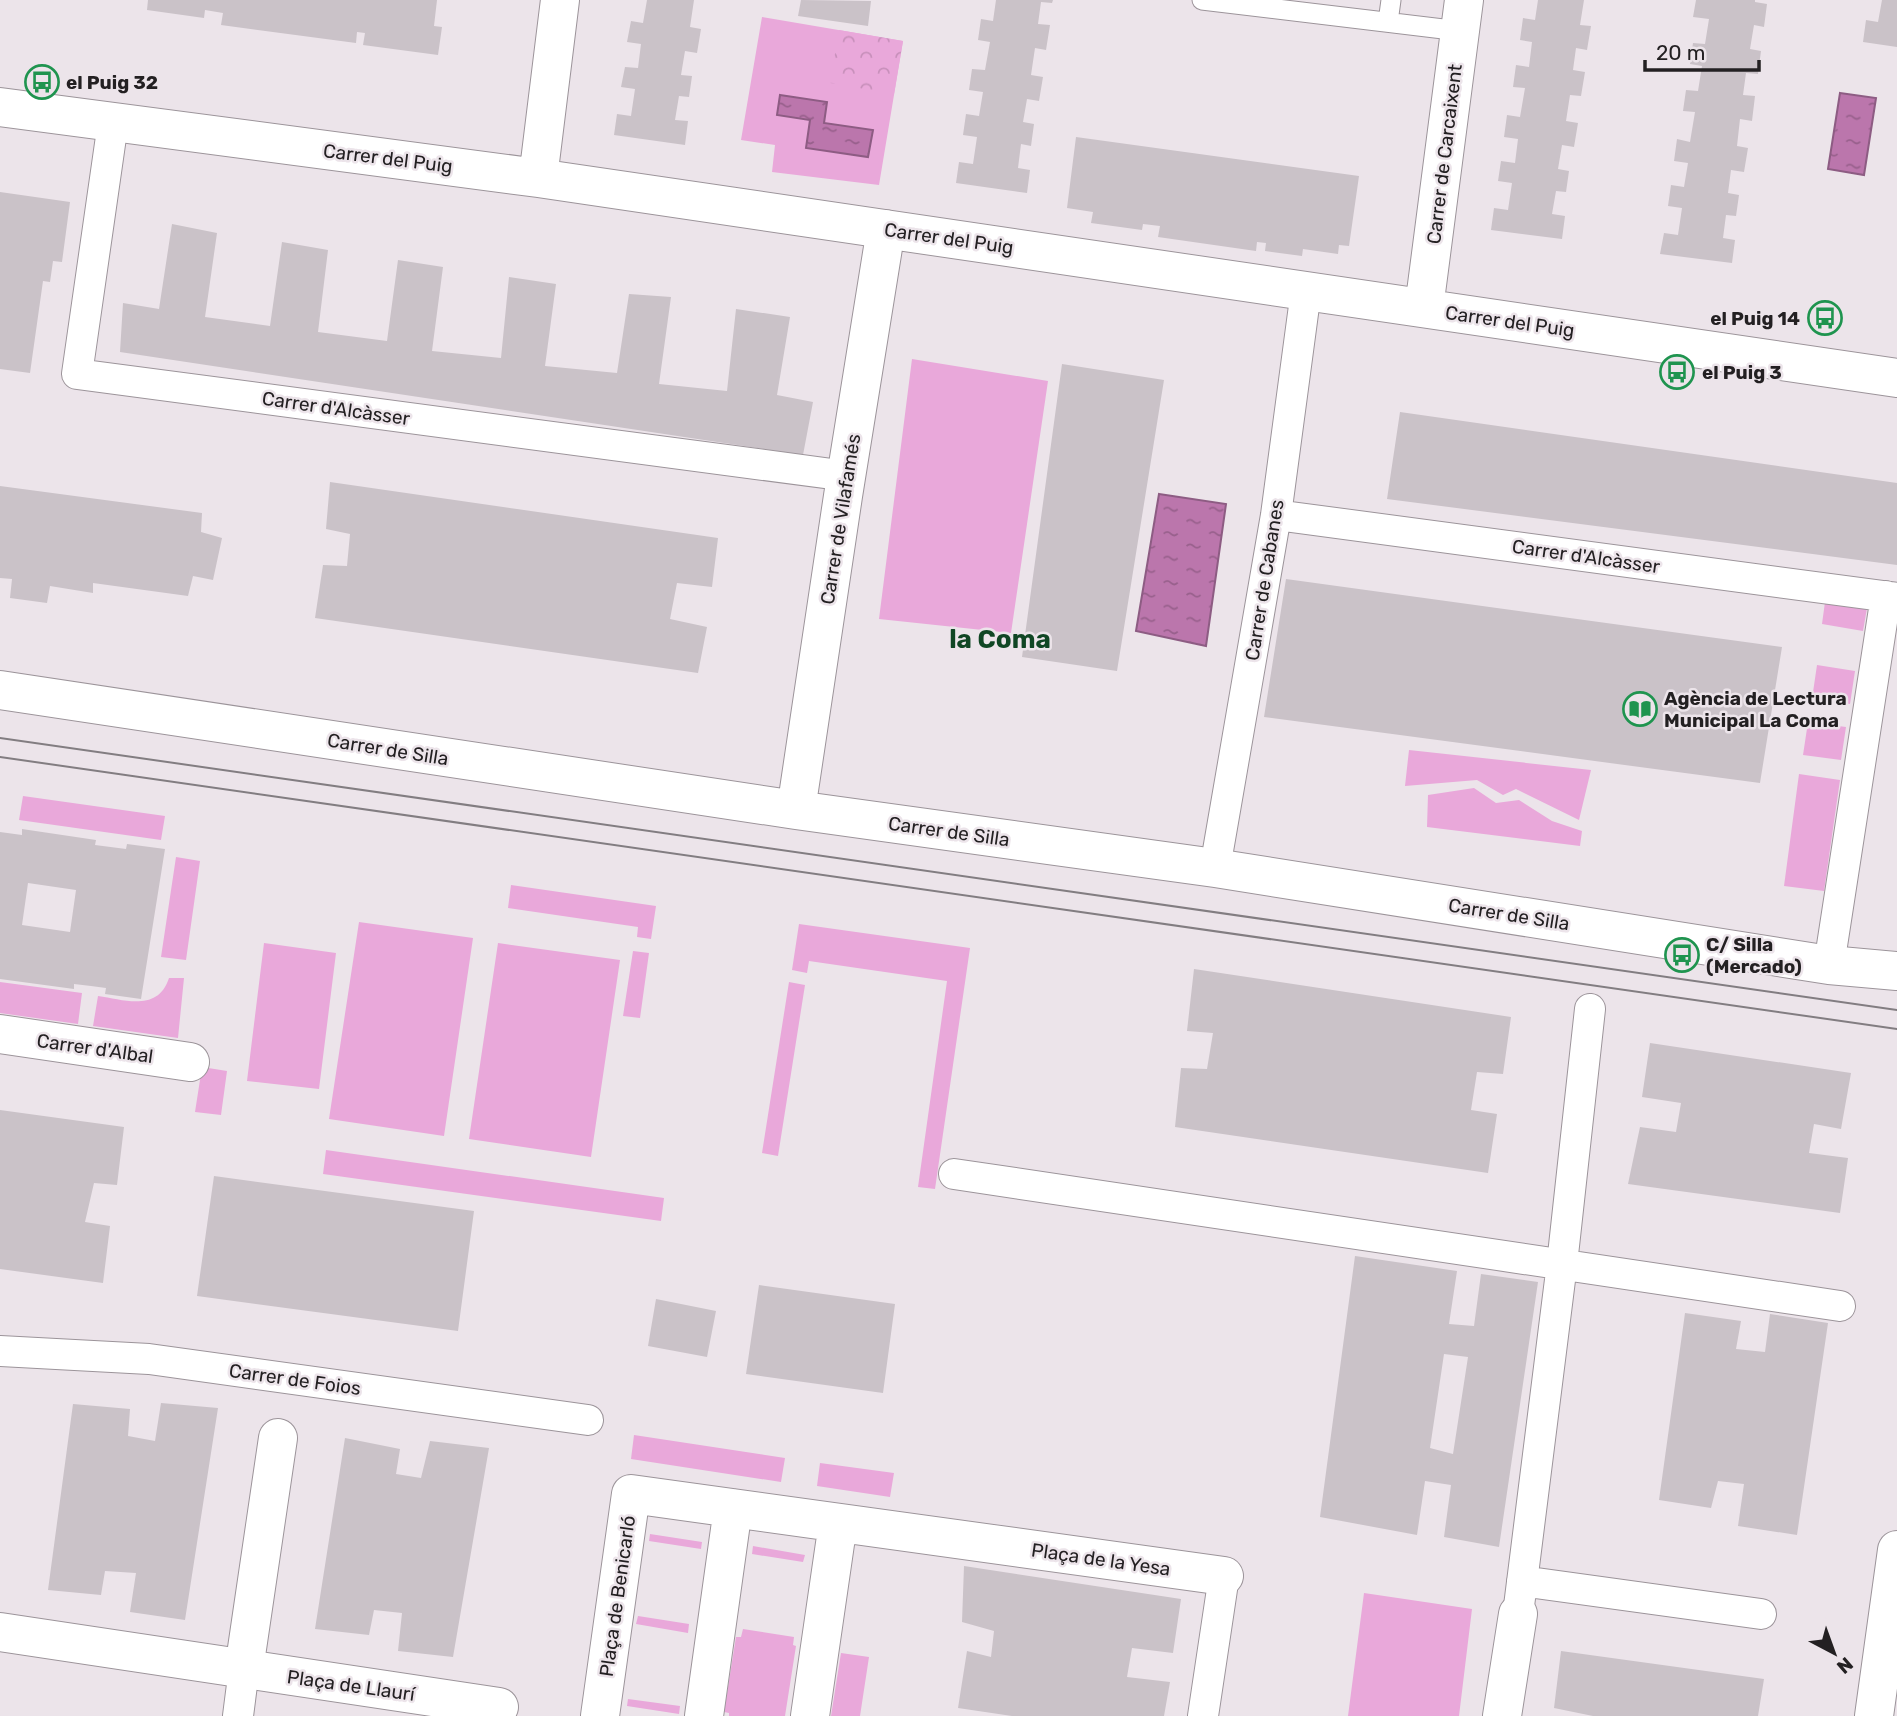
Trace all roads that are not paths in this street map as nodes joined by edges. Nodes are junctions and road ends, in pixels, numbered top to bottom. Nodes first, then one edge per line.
1 (560, 0) edge
2 (1202, 0) edge
3 (1391, 0) edge
4 (1462, 16) edge
5 (1388, 22) junction
6 (0, 107) edge
7 (113, 123) junction
8 (538, 178) junction
9 (887, 229) junction
10 (1306, 291) junction
11 (1424, 308) junction
12 (1897, 377) edge
13 (847, 476) junction
14 (1276, 515) junction
15 (1892, 597) edge
16 (0, 690) edge
17 (796, 810) junction
18 (1215, 868) junction
19 (1829, 965) junction
20 (1897, 971) edge
21 (1590, 1009) dead end
22 (0, 1034) edge
23 (190, 1062) dead end
24 (954, 1174) dead end
25 (1562, 1264) junction
26 (1840, 1306) dead end
27 (0, 1351) edge
28 (588, 1420) dead end
29 (278, 1438) dead end
30 (733, 1508) junction
31 (838, 1523) junction
32 (1897, 1550) edge
33 (1224, 1576) joint
34 (1520, 1597) junction
35 (1760, 1614) dead end
36 (0, 1632) edge
37 (244, 1669) junction
38 (499, 1707) dead end
39 (238, 1716) edge
40 (600, 1716) edge
41 (704, 1716) edge
42 (810, 1716) edge
43 (1203, 1716) edge
44 (1502, 1716) edge
45 (1874, 1716) edge

1 - 8 street
2 - 5 lane
3 - 5 lane
4 - 5 lane
4 - 11 street, Carrer de Carcaixent
6 - 7 street, Carrer del Puig
7 - 8 street, Carrer del Puig
7 - 13 street, Carrer d'Alcàsser
8 - 9 street, Carrer del Puig
9 - 10 street, Carrer del Puig
9 - 13 street, Carrer de Vilafamés
10 - 11 street, Carrer del Puig
10 - 14 street, Carrer de Cabanes
11 - 12 street, Carrer del Puig
13 - 17 street, Carrer de Vilafamés
14 - 15 street, Carrer d'Alcàsser
14 - 18 street, Carrer de Cabanes
15 - 19 street
16 - 17 street, Carrer de Silla
17 - 18 street, Carrer de Silla
18 - 19 street, Carrer de Silla
19 - 20 street, Carrer de Silla
21 - 25 street
22 - 23 street, Carrer d'Albal
24 - 25 street
25 - 26 street
25 - 34 street
27 - 28 street, Carrer de Foios
29 - 37 street
30 - 31 street, Plaça de Benicarló
30 - 40 street, Plaça de Benicarló
30 - 41 street
31 - 33 street, Plaça de la Yesa
31 - 42 street
32 - 45 street
33 - 43 street, Plaça de la Yesa
34 - 35 street
34 - 44 street
36 - 37 street, Plaça de Llaurí
37 - 38 street, Plaça de Llaurí
37 - 39 street

